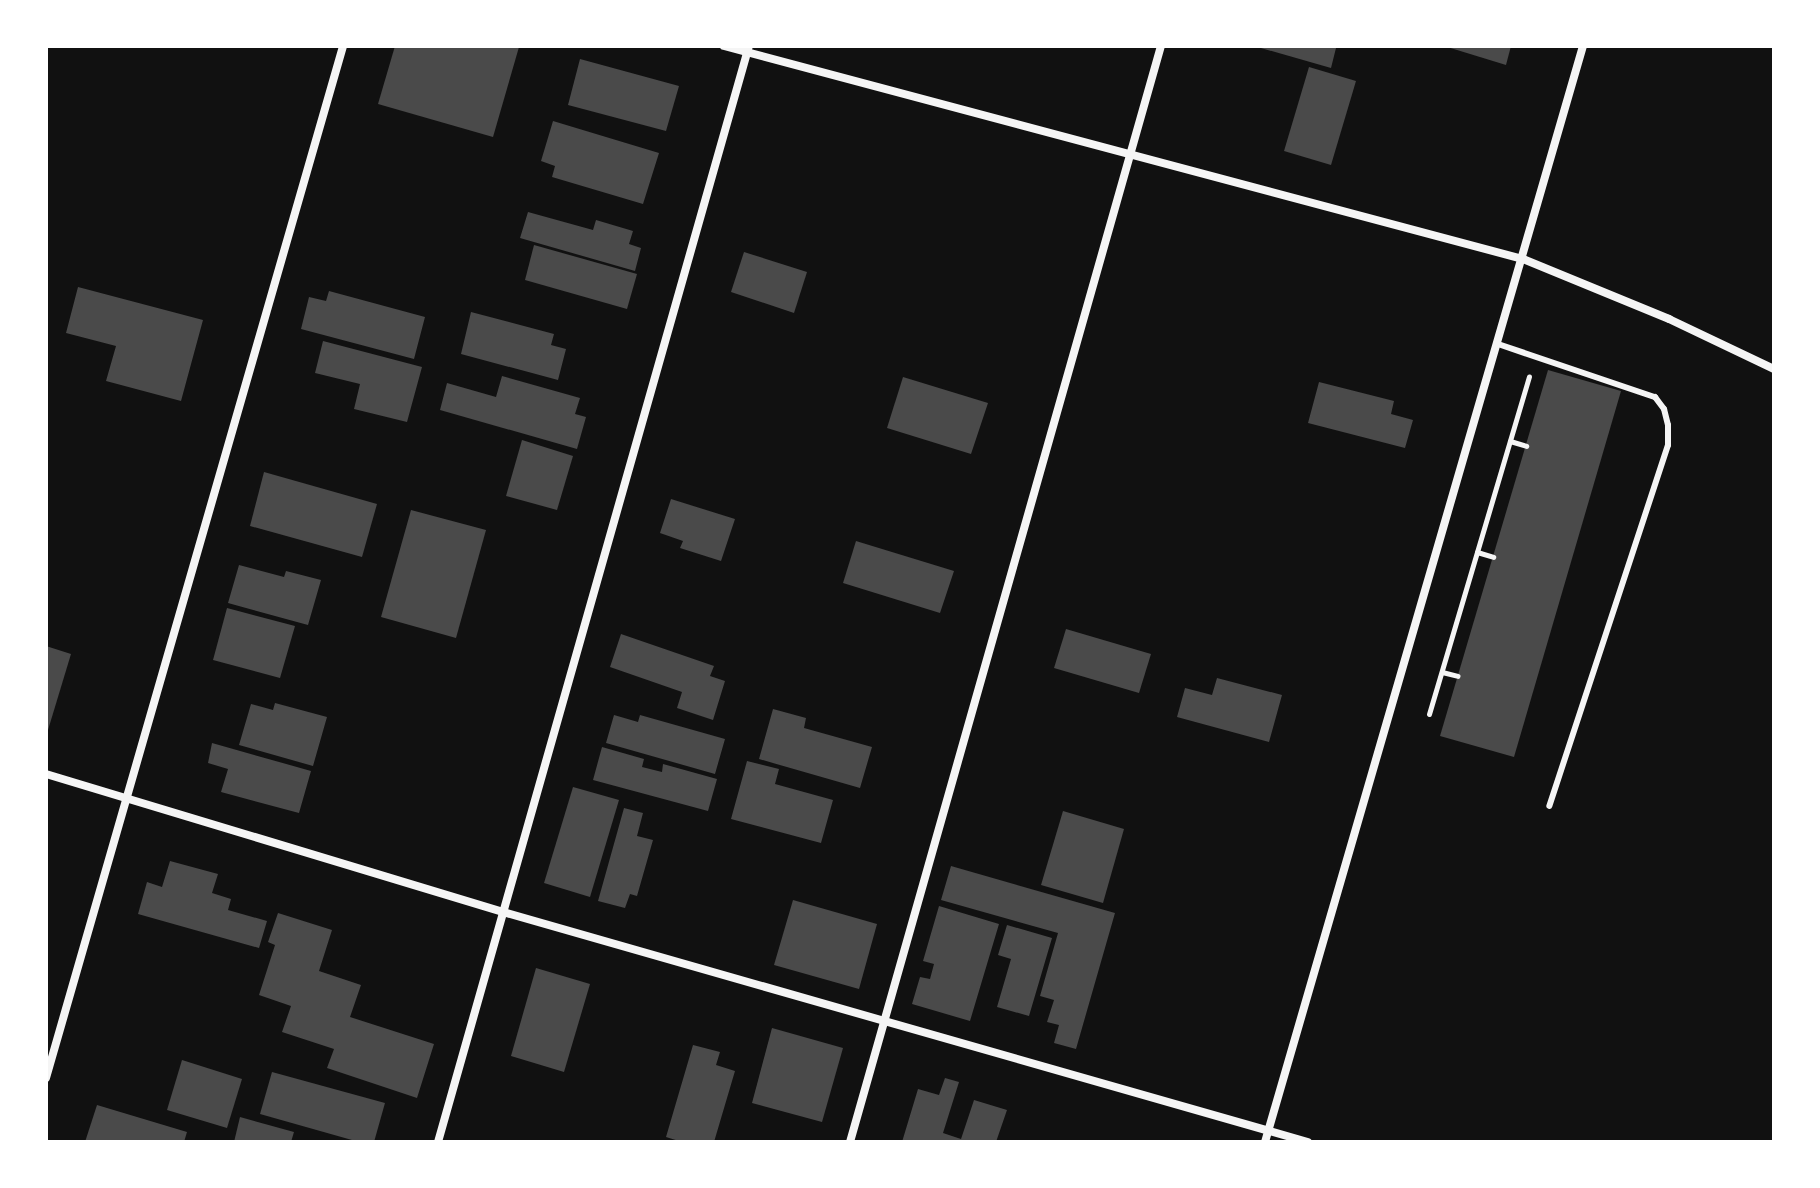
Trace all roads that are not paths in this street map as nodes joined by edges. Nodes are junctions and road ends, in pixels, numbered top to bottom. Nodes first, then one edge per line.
1 (343, 46) edge
2 (724, 46) edge
3 (1161, 46) edge
4 (1583, 46) edge
5 (748, 49) edge
6 (1130, 156) junction
7 (1523, 259) junction
8 (1498, 344) junction
9 (1774, 369) edge
10 (46, 774) edge
11 (127, 797) junction
12 (1549, 806) dead end
13 (503, 912) junction
14 (886, 1022) junction
15 (46, 1078) edge
16 (1268, 1132) junction
17 (438, 1142) edge
18 (850, 1142) edge
19 (1265, 1142) edge
20 (1308, 1142) edge

1 - 11 street
2 - 5 street
3 - 6 street
4 - 7 street
5 - 6 street
5 - 13 street
6 - 7 street
6 - 14 street
7 - 8 street
7 - 9 street
8 - 12 lane
8 - 16 street
10 - 11 street
11 - 13 street
11 - 15 street
13 - 14 street
13 - 17 street
14 - 16 street
14 - 18 street
16 - 19 street
16 - 20 street

